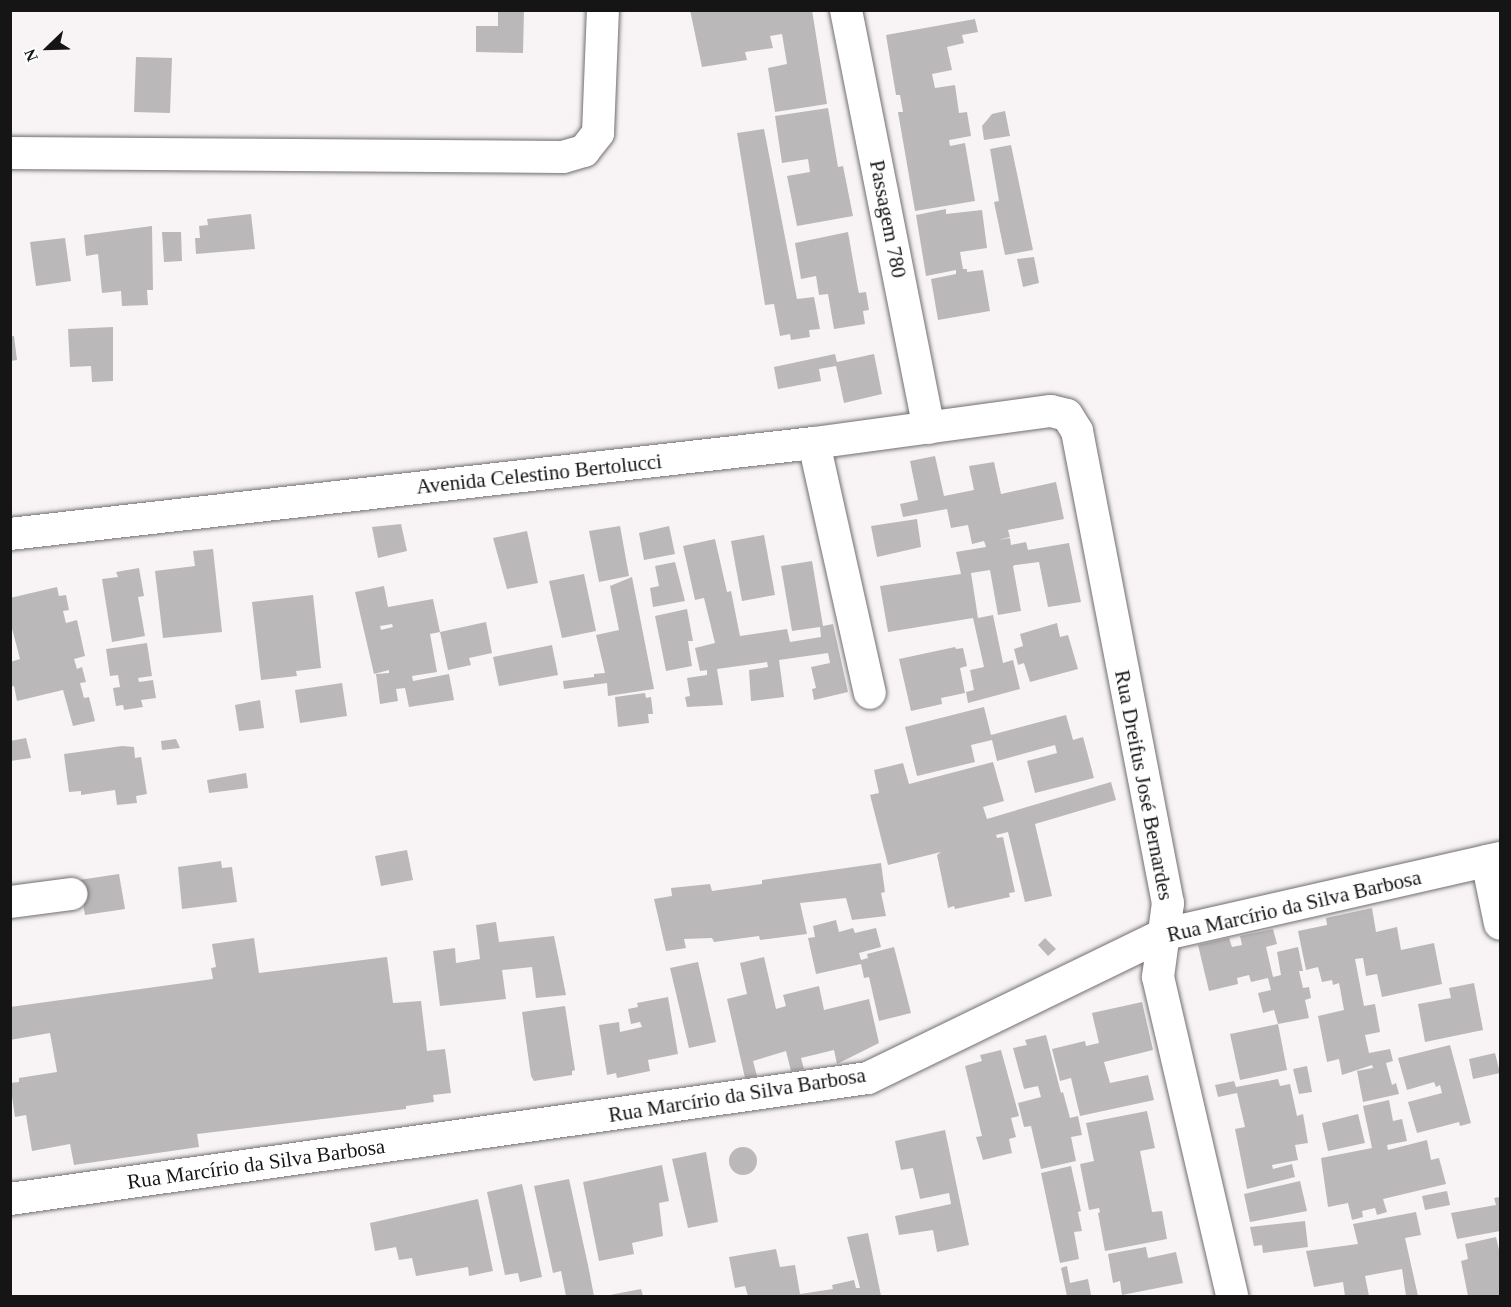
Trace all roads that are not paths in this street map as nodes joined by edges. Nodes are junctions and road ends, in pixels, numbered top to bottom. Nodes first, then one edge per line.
1 (603, 10) edge
2 (846, 10) edge
3 (10, 153) edge
4 (1067, 415) joint
5 (929, 428) junction
6 (814, 443) junction
7 (10, 534) edge
8 (870, 693) dead end
9 (1494, 859) edge
10 (70, 894) dead end
11 (10, 902) edge
12 (1500, 924) edge
13 (1165, 934) junction
14 (10, 1199) edge
15 (1232, 1296) edge

1 - 3 street
2 - 5 street, Passagem 780
4 - 5 street, Avenida Celestino Bertolucci
4 - 13 street, Rua Dreifus José Bernardes
5 - 6 street, Avenida Celestino Bertolucci
6 - 7 street, Avenida Celestino Bertolucci
6 - 8 street
9 - 12 street
9 - 13 street, Rua Marcírio da Silva Barbosa
10 - 11 street
13 - 14 street, Rua Marcírio da Silva Barbosa
13 - 15 street, Rua Dreifus José Bernardes

